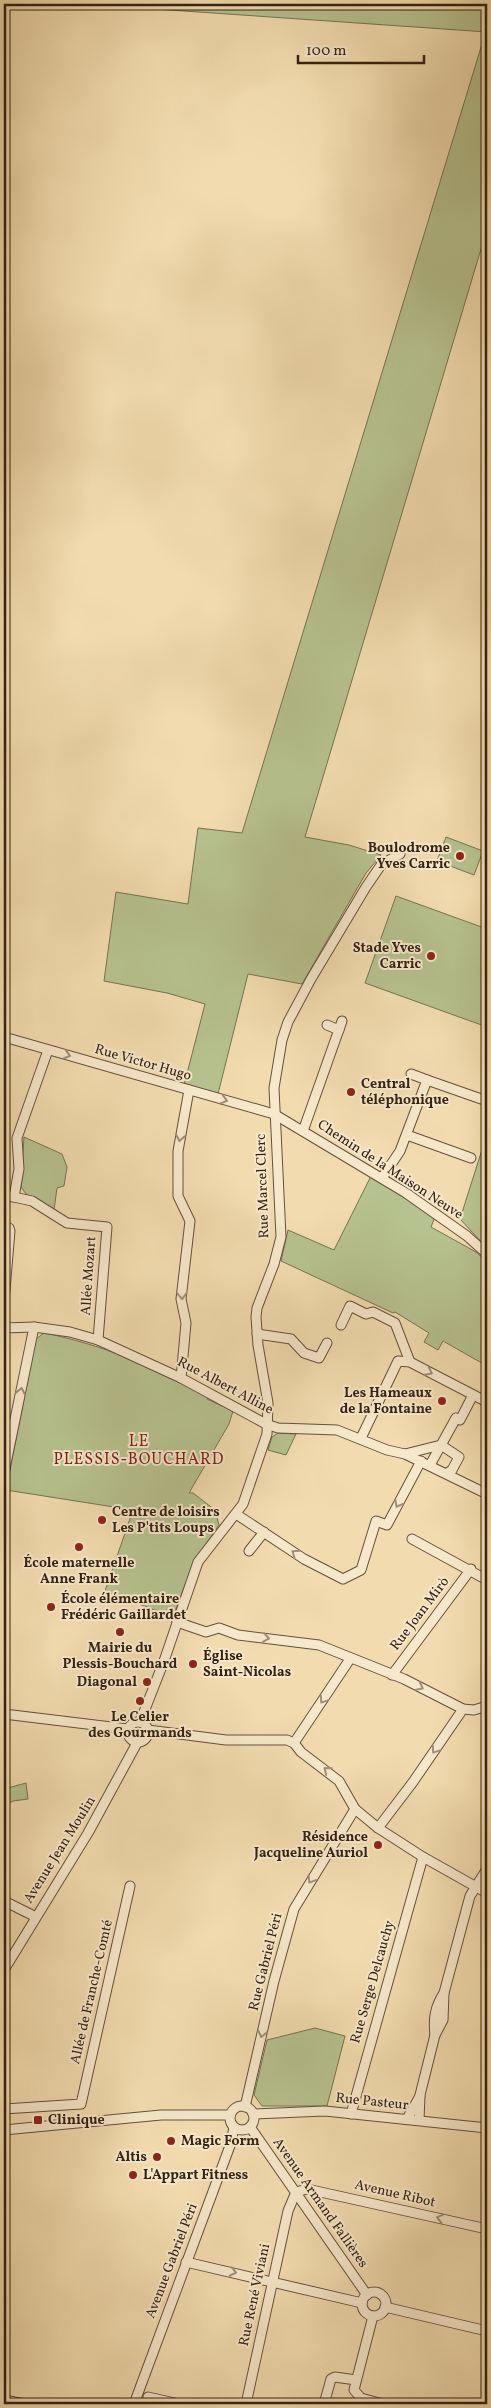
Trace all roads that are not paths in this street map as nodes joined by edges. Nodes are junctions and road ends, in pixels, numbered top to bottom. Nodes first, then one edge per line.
1 (400, 854) dead end
2 (327, 1025) dead end
3 (4, 1037) edge
4 (48, 1050) junction
5 (411, 1074) dead end
6 (427, 1080) junction
7 (189, 1090) junction
8 (487, 1101) edge
9 (274, 1114) junction
10 (303, 1131) junction
11 (406, 1135) junction
12 (471, 1158) dead end
13 (382, 1178) junction
14 (4, 1196) edge
15 (14, 1197) junction
16 (4, 1226) edge
17 (487, 1254) edge
18 (4, 1302) edge
19 (341, 1325) dead end
20 (34, 1327) junction
21 (4, 1328) edge
22 (257, 1334) junction
23 (98, 1340) junction
24 (327, 1343) dead end
25 (410, 1362) junction
26 (181, 1378) junction
27 (473, 1395) junction
28 (487, 1402) edge
29 (266, 1424) junction
30 (360, 1438) junction
31 (8, 1439) edge
32 (441, 1445) junction
33 (405, 1454) junction
34 (421, 1461) junction
35 (430, 1465) junction
36 (4, 1473) edge
37 (447, 1473) junction
38 (487, 1494) edge
39 (236, 1514) junction
40 (264, 1532) junction
41 (412, 1539) dead end
42 (249, 1551) dead end
43 (470, 1569) junction
44 (487, 1580) edge
45 (177, 1622) junction
46 (350, 1659) junction
47 (392, 1675) junction
48 (487, 1706) edge
49 (463, 1710) junction
50 (4, 1714) edge
51 (140, 1722) junction
52 (128, 1729) junction
53 (148, 1730) junction
54 (137, 1743) junction
55 (294, 1743) junction
56 (355, 1809) junction
57 (378, 1828) junction
58 (423, 1857) junction
59 (487, 1869) edge
60 (130, 1886) dead end
61 (476, 1886) junction
62 (487, 1893) edge
63 (4, 1901) edge
64 (36, 1917) junction
65 (4, 1970) edge
66 (420, 2095) junction
67 (245, 2107) junction
68 (4, 2109) edge
69 (253, 2114) junction
70 (351, 2114) junction
71 (230, 2115) junction
72 (407, 2119) junction
73 (419, 2120) junction
74 (234, 2127) junction
75 (250, 2127) junction
76 (487, 2128) edge
77 (4, 2130) edge
78 (296, 2192) junction
79 (487, 2229) edge
80 (186, 2262) junction
81 (272, 2281) junction
82 (364, 2299) junction
83 (385, 2307) junction
84 (373, 2316) junction
85 (487, 2331) edge
86 (356, 2380) junction
87 (148, 2397) dead end
88 (4, 2400) edge
89 (25, 2404) edge
90 (134, 2404) edge
91 (179, 2404) edge
92 (246, 2404) edge
93 (324, 2404) edge
94 (383, 2404) edge

1 - 9 street, Rue Marcel Clerc
2 - 10 street
3 - 4 street, Rue Victor Hugo
4 -> 7 street, Rue Victor Hugo
4 - 15 street
5 - 6 street
6 - 8 street
6 - 11 street
7 -> 9 street, Rue Victor Hugo
7 -> 26 street
9 - 10 street, Chemin de la Maison Neuve
9 - 22 street, Rue Marcel Clerc
10 - 13 street, Chemin de la Maison Neuve
11 - 12 street
11 - 13 street
13 - 17 street, Chemin de la Maison Neuve
14 - 15 street
15 - 23 street, Allée Mozart
16 - 18 street
19 - 25 street
20 - 21 street, Rue Albert Alline
20 - 23 street, Rue Albert Alline
31 -> 20 street
22 - 24 street
22 - 29 street, Rue Marcel Clerc
23 - 26 street, Rue Albert Alline
25 -> 27 street
25 - 30 street
26 - 29 street, Rue Albert Alline
27 - 28 street
27 - 32 street
29 - 30 street, Rue Albert Alline
29 - 39 street, Rue Marcel Clerc
30 - 33 street, Rue Albert Alline
31 - 36 street
32 - 33 street
32 - 35 street
32 - 37 street
33 - 34 street, Rue Albert Alline
34 - 35 street, Rue Albert Alline
34 -> 40 street
35 - 37 street, Rue Albert Alline
37 - 38 street, Rue Albert Alline
39 - 40 street
39 - 45 street, Rue Marcel Clerc
40 - 42 street
41 - 43 street
43 - 44 street
43 - 47 street, Rue Joan Mirò
45 -> 46 street
45 - 51 street, Rue Marcel Clerc
46 - 47 street
46 -> 55 street
47 -> 49 street
48 - 49 street
49 -> 57 street
50 - 52 street
51 - 52 street
51 - 53 street
52 - 54 street
53 - 54 street
53 - 55 street
54 - 64 street, Avenue Jean Moulin
56 -> 55 street
56 - 57 street
56 -> 67 street, Rue Gabriel Péri
57 - 58 street
58 - 61 street
58 - 70 street, Rue Serge Delcauchy
59 - 61 street
60 - 68 street, Allée de Franche-Comté
61 - 62 street
61 - 66 street
63 - 64 street
64 - 65 street, Avenue Jean Moulin
66 - 72 street
66 - 73 street
67 - 69 street
67 - 71 street
69 - 70 street, Rue Pasteur
69 - 75 street
70 - 72 street, Rue Pasteur
71 - 74 street
71 - 77 street
72 - 73 street, Rue Pasteur
73 - 76 street, Rue Pasteur
74 - 75 street
74 - 80 street, Avenue Gabriel Péri
75 - 78 street, Avenue Armand Fallières
79 -> 78 street, Avenue Ribot
78 - 81 street, Rue René Viviani
78 - 82 street, Avenue Armand Fallières
80 -> 81 street
80 - 90 street, Avenue Gabriel Péri
81 - 82 street
81 - 92 street, Rue René Viviani
82 - 83 street
82 - 84 street
83 - 84 street
83 - 85 street
84 - 86 street
86 - 93 street
86 - 94 street
87 - 91 street
88 - 89 street

